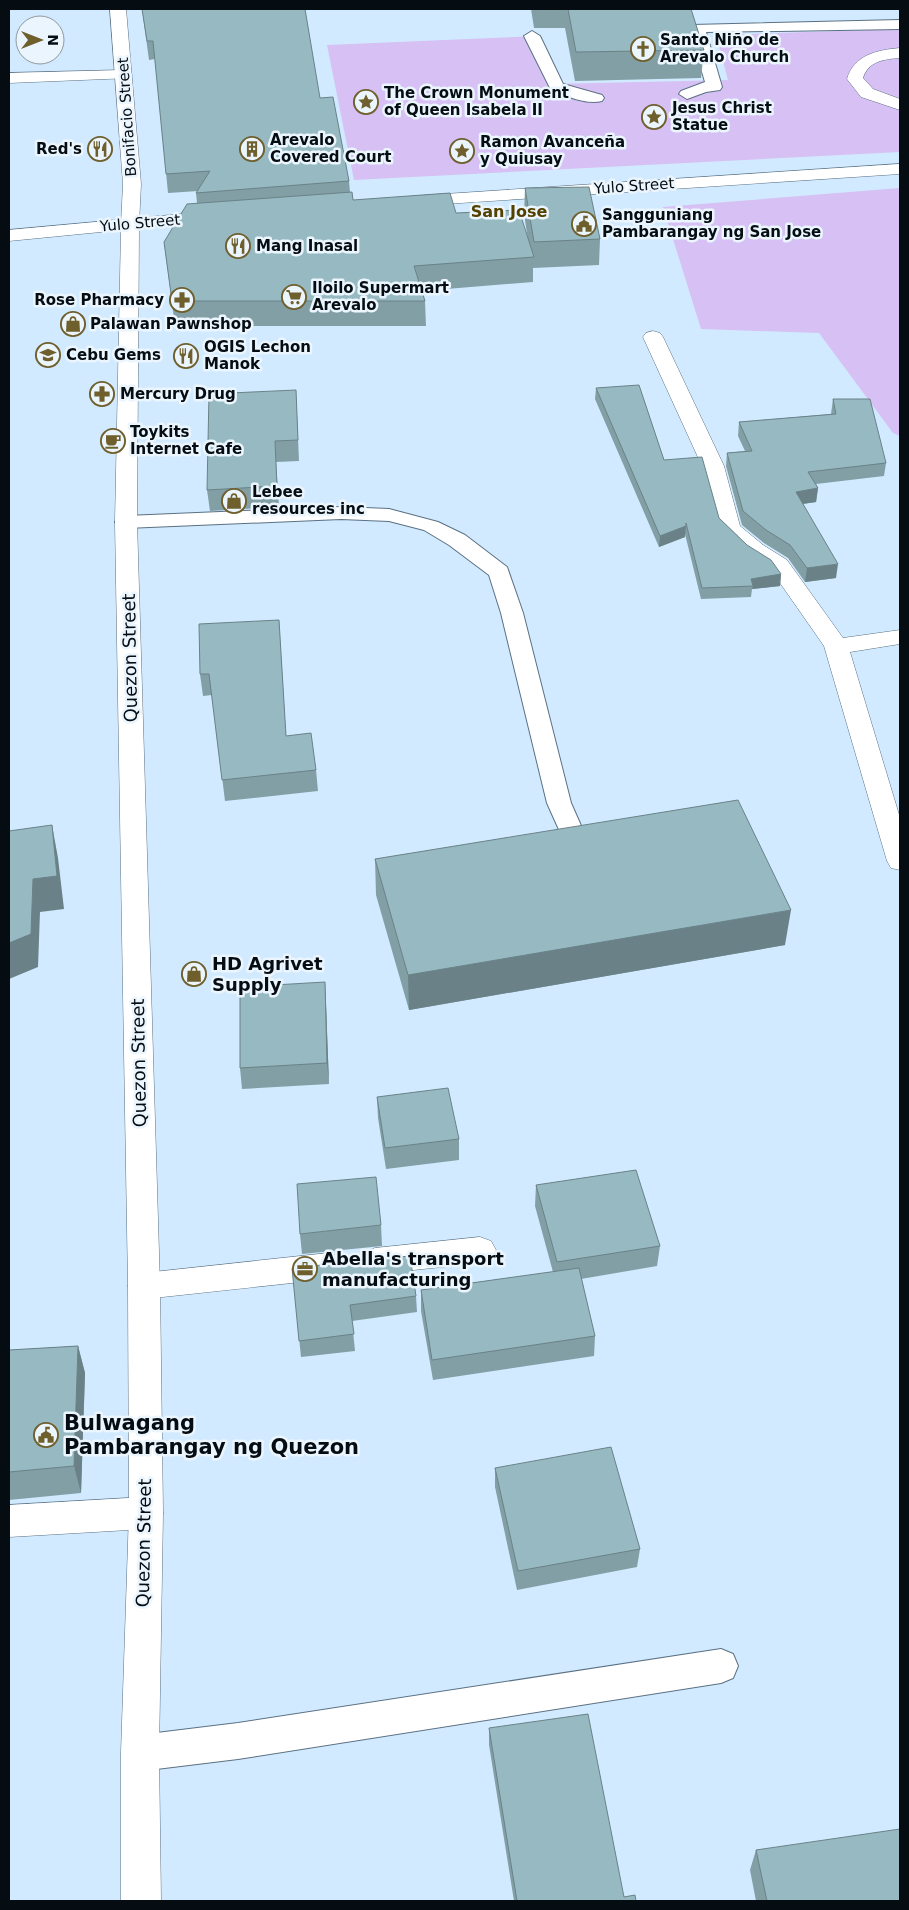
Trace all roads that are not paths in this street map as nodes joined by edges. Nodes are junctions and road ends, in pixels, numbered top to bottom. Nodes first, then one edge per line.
1 (118, 9) edge
2 (900, 24) edge
3 (532, 36) dead end
4 (900, 53) edge
5 (124, 75) junction
6 (9, 78) edge
7 (686, 94) dead end
8 (596, 98) dead end
9 (900, 105) edge
10 (900, 169) edge
11 (399, 203) edge
12 (234, 215) edge
13 (130, 224) junction
14 (9, 235) edge
15 (653, 337) dead end
16 (126, 522) junction
17 (900, 637) edge
18 (836, 645) junction
19 (574, 837) edge
20 (900, 861) edge
21 (480, 1250) dead end
22 (144, 1286) junction
23 (146, 1513) junction
24 (9, 1521) edge
25 (721, 1666) dead end
26 (140, 1753) junction
27 (142, 1901) edge

1 - 5 main road, Bonifacio Street
2 - 7 lane
3 - 8 lane
4 - 9 main road
5 - 6 main road
5 - 13 main road, Bonifacio Street
10 - 11 main road, Yulo Street
12 - 13 main road, Yulo Street
13 - 14 main road, Yulo Street
13 - 16 main road, Quezon Street
15 - 18 main road
16 - 19 lane
16 - 22 main road, Quezon Street
17 - 18 main road
18 - 20 main road
21 - 22 main road
22 - 23 main road, Quezon Street
23 - 24 main road
23 - 26 main road, Quezon Street
25 - 26 lane
26 - 27 main road, Quezon Street

